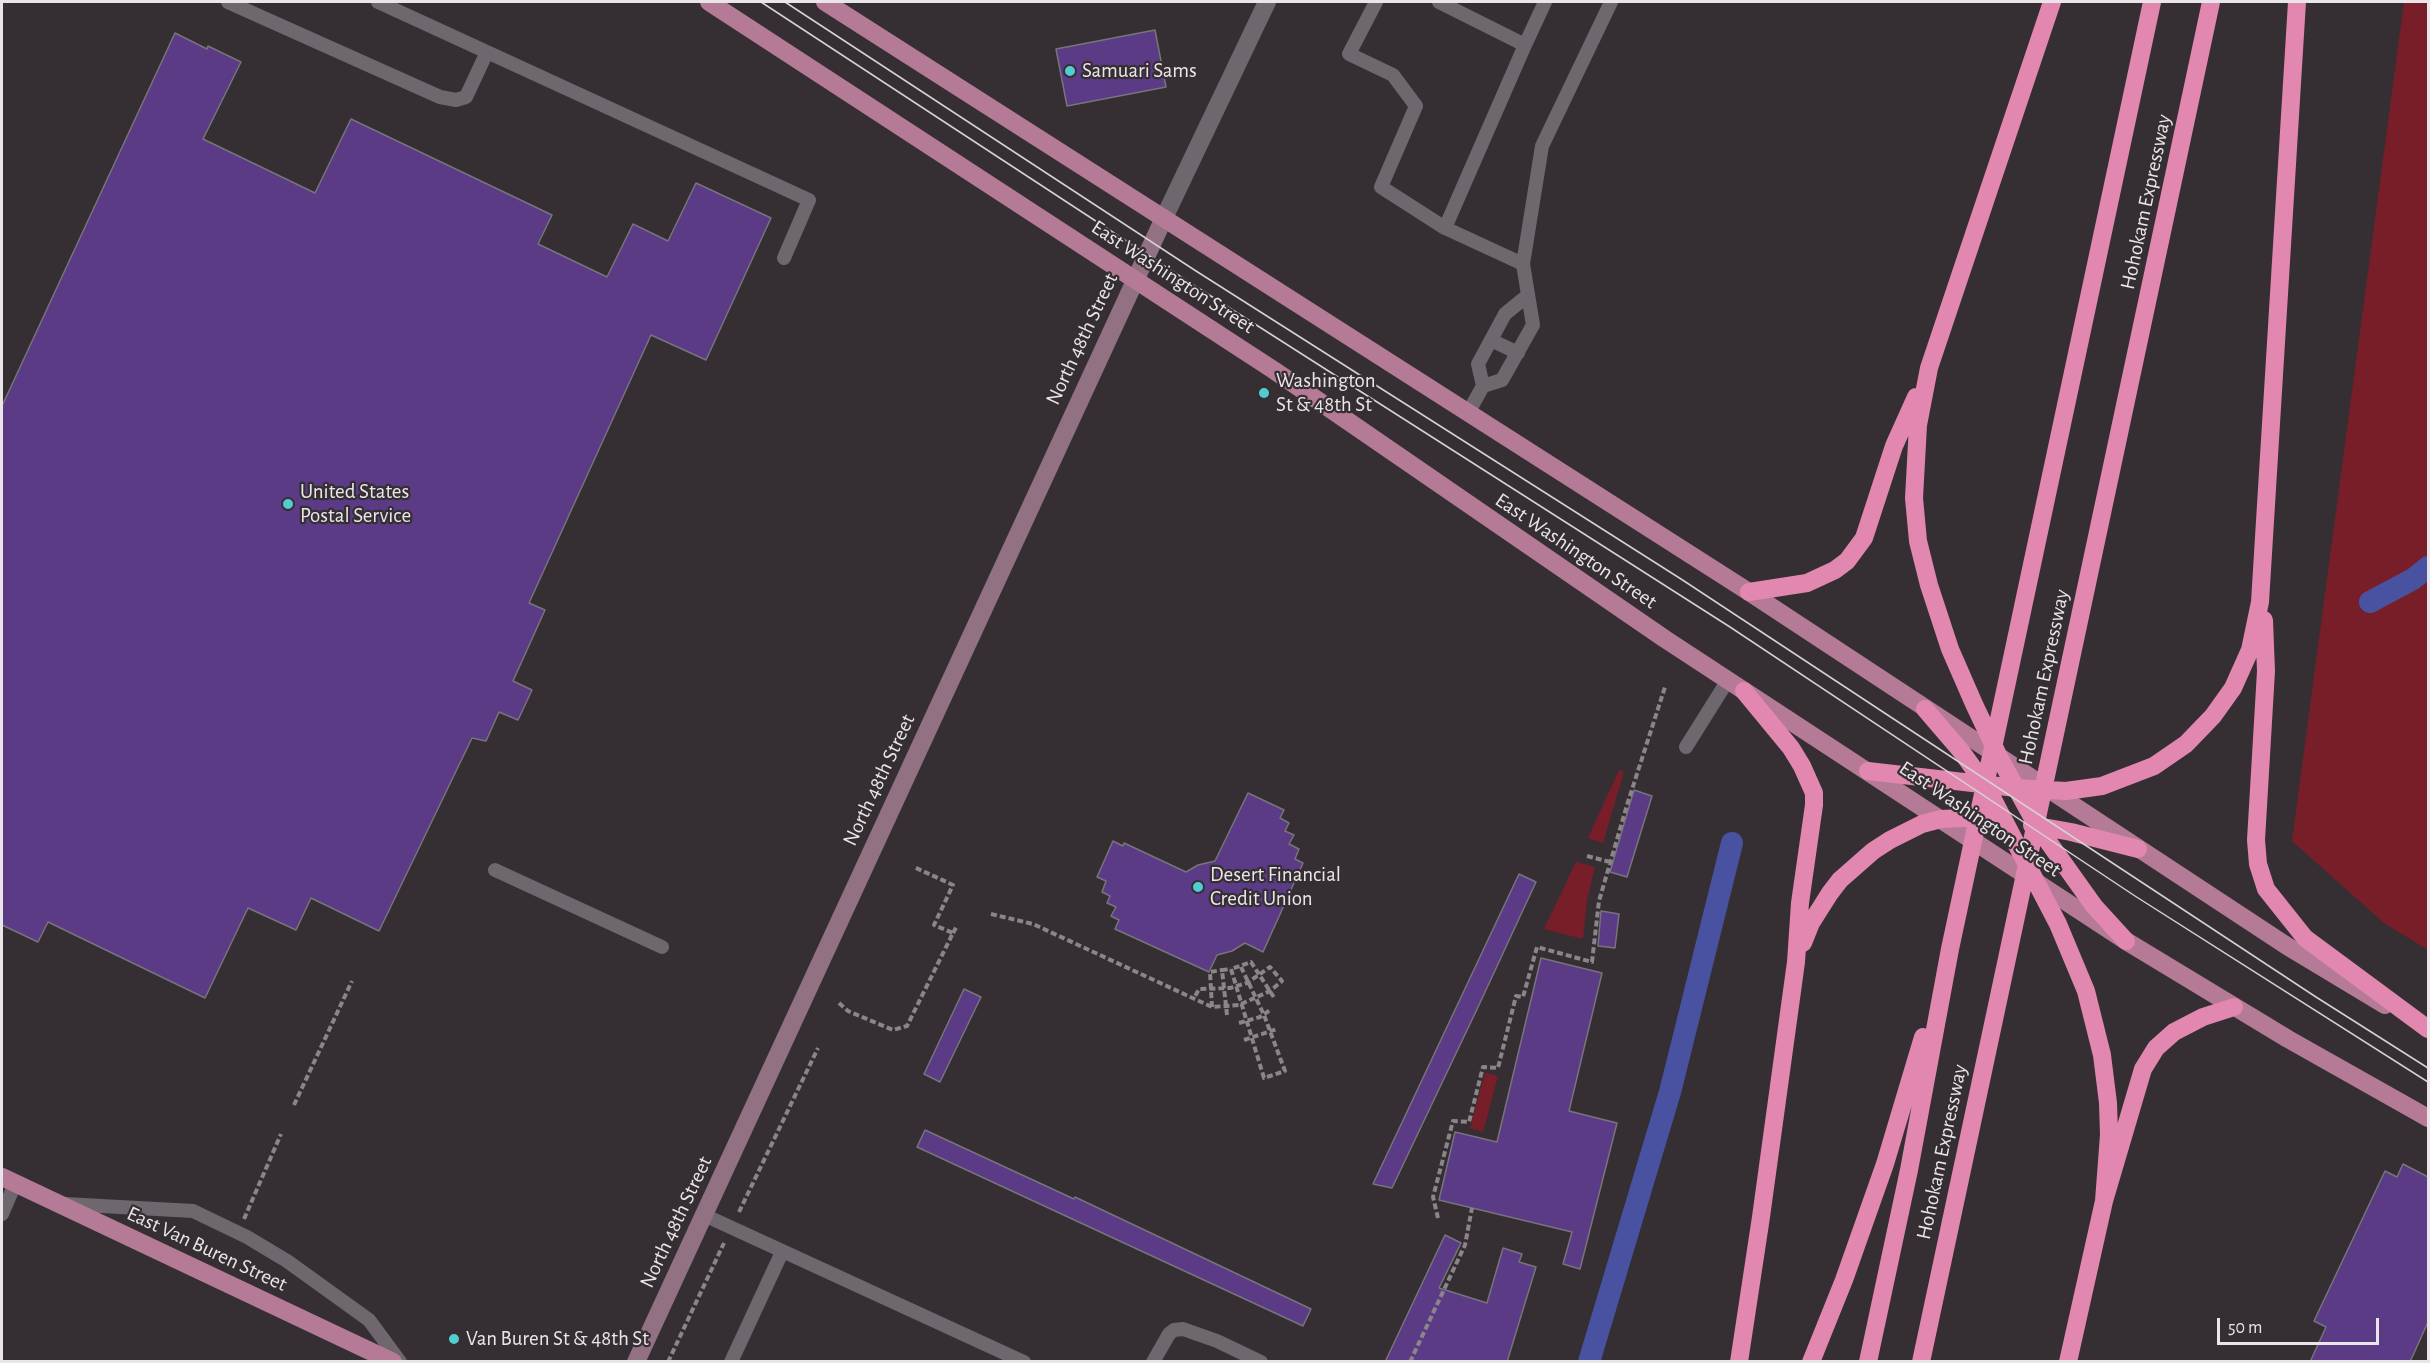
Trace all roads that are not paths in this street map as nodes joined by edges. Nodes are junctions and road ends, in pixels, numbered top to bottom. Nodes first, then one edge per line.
1 (228, 2) edge
2 (378, 2) edge
3 (709, 2) edge
4 (825, 2) edge
5 (1267, 2) edge
6 (1376, 2) edge
7 (1439, 2) edge
8 (1545, 2) edge
9 (1611, 2) edge
10 (2052, 2) edge
11 (2152, 2) edge
12 (2211, 2) edge
13 (2297, 2) edge
14 (1525, 45) junction
15 (487, 52) junction
16 (1164, 218) junction
17 (1446, 228) junction
18 (783, 258) dead end
19 (1523, 264) junction
20 (1135, 278) junction
21 (1527, 296) junction
22 (1491, 340) junction
23 (1518, 353) junction
24 (1929, 368) junction
25 (1483, 386) junction
26 (1468, 413) junction
27 (2262, 583) junction
28 (1749, 592) junction
29 (1728, 680) junction
30 (1744, 691) junction
31 (1925, 709) junction
32 (1686, 747) dead end
33 (1999, 757) junction
34 (1868, 771) junction
35 (1986, 786) junction
36 (2016, 788) junction
37 (2049, 790) junction
38 (1941, 819) junction
39 (2004, 819) junction
40 (2037, 826) junction
41 (2138, 849) junction
42 (495, 870) dead end
43 (2036, 882) junction
44 (2126, 941) junction
45 (662, 947) dead end
46 (1950, 949) junction
47 (1796, 962) junction
48 (2234, 1007) junction
49 (2428, 1030) edge
50 (2428, 1118) edge
51 (8, 1181) edge
52 (2104, 1201) junction
53 (58, 1204) junction
54 (2, 1214) edge
55 (704, 1215) junction
56 (782, 1252) junction
57 (393, 1362) edge
58 (400, 1362) edge
59 (636, 1362) edge
60 (731, 1362) edge
61 (1024, 1362) edge
62 (1153, 1362) edge
63 (1262, 1362) edge
64 (1739, 1362) edge
65 (1811, 1362) edge
66 (1868, 1362) edge
67 (1921, 1362) edge
68 (2068, 1362) edge

1 - 15 lane
2 - 15 lane
3 - 20 main road, East Washington Street
4 - 16 main road
5 - 16 street
6 - 17 lane
7 - 14 lane
8 - 14 lane
9 - 19 lane
10 - 24 highway
11 - 46 highway, Hohokam Expressway
12 - 67 highway, Hohokam Expressway
13 - 27 highway
14 - 17 lane
15 - 18 lane
16 - 20 street, North 48th Street
16 - 26 main road
17 - 19 lane
19 - 21 lane
20 - 29 main road, East Washington Street
20 - 55 street, North 48th Street
21 - 22 lane
21 - 23 lane
22 - 23 lane
22 - 25 lane
23 - 25 lane
24 - 28 highway
24 - 33 highway
25 - 26 lane
26 - 28 main road
27 - 37 highway
27 - 49 highway
28 - 31 main road
29 - 30 main road, East Washington Street
29 - 32 lane
30 - 34 main road, East Washington Street
30 - 47 highway
31 - 33 main road
31 - 35 highway
33 - 36 highway
33 - 37 main road
34 - 35 highway
34 - 38 main road, East Washington Street
35 - 36 highway
35 - 39 highway
36 - 37 highway
36 - 40 highway
37 - 41 main road
38 - 39 highway
38 - 43 main road, East Washington Street
38 - 47 highway
39 - 40 highway
39 - 43 highway
40 - 41 highway
40 - 44 highway
41 - 49 main road
42 - 45 lane
43 - 44 main road, East Washington Street
43 - 52 highway
44 - 48 main road, East Washington Street
46 - 65 highway
46 - 66 highway, Hohokam Expressway
47 - 64 highway
48 - 50 main road, East Washington Street
48 - 52 highway
51 - 53 main road, East Van Buren Street
51 - 54 lane
52 - 68 highway
53 - 57 main road, East Van Buren Street
53 - 58 lane
55 - 56 lane
55 - 59 street, North 48th Street
56 - 60 lane
56 - 61 lane
62 - 63 lane

